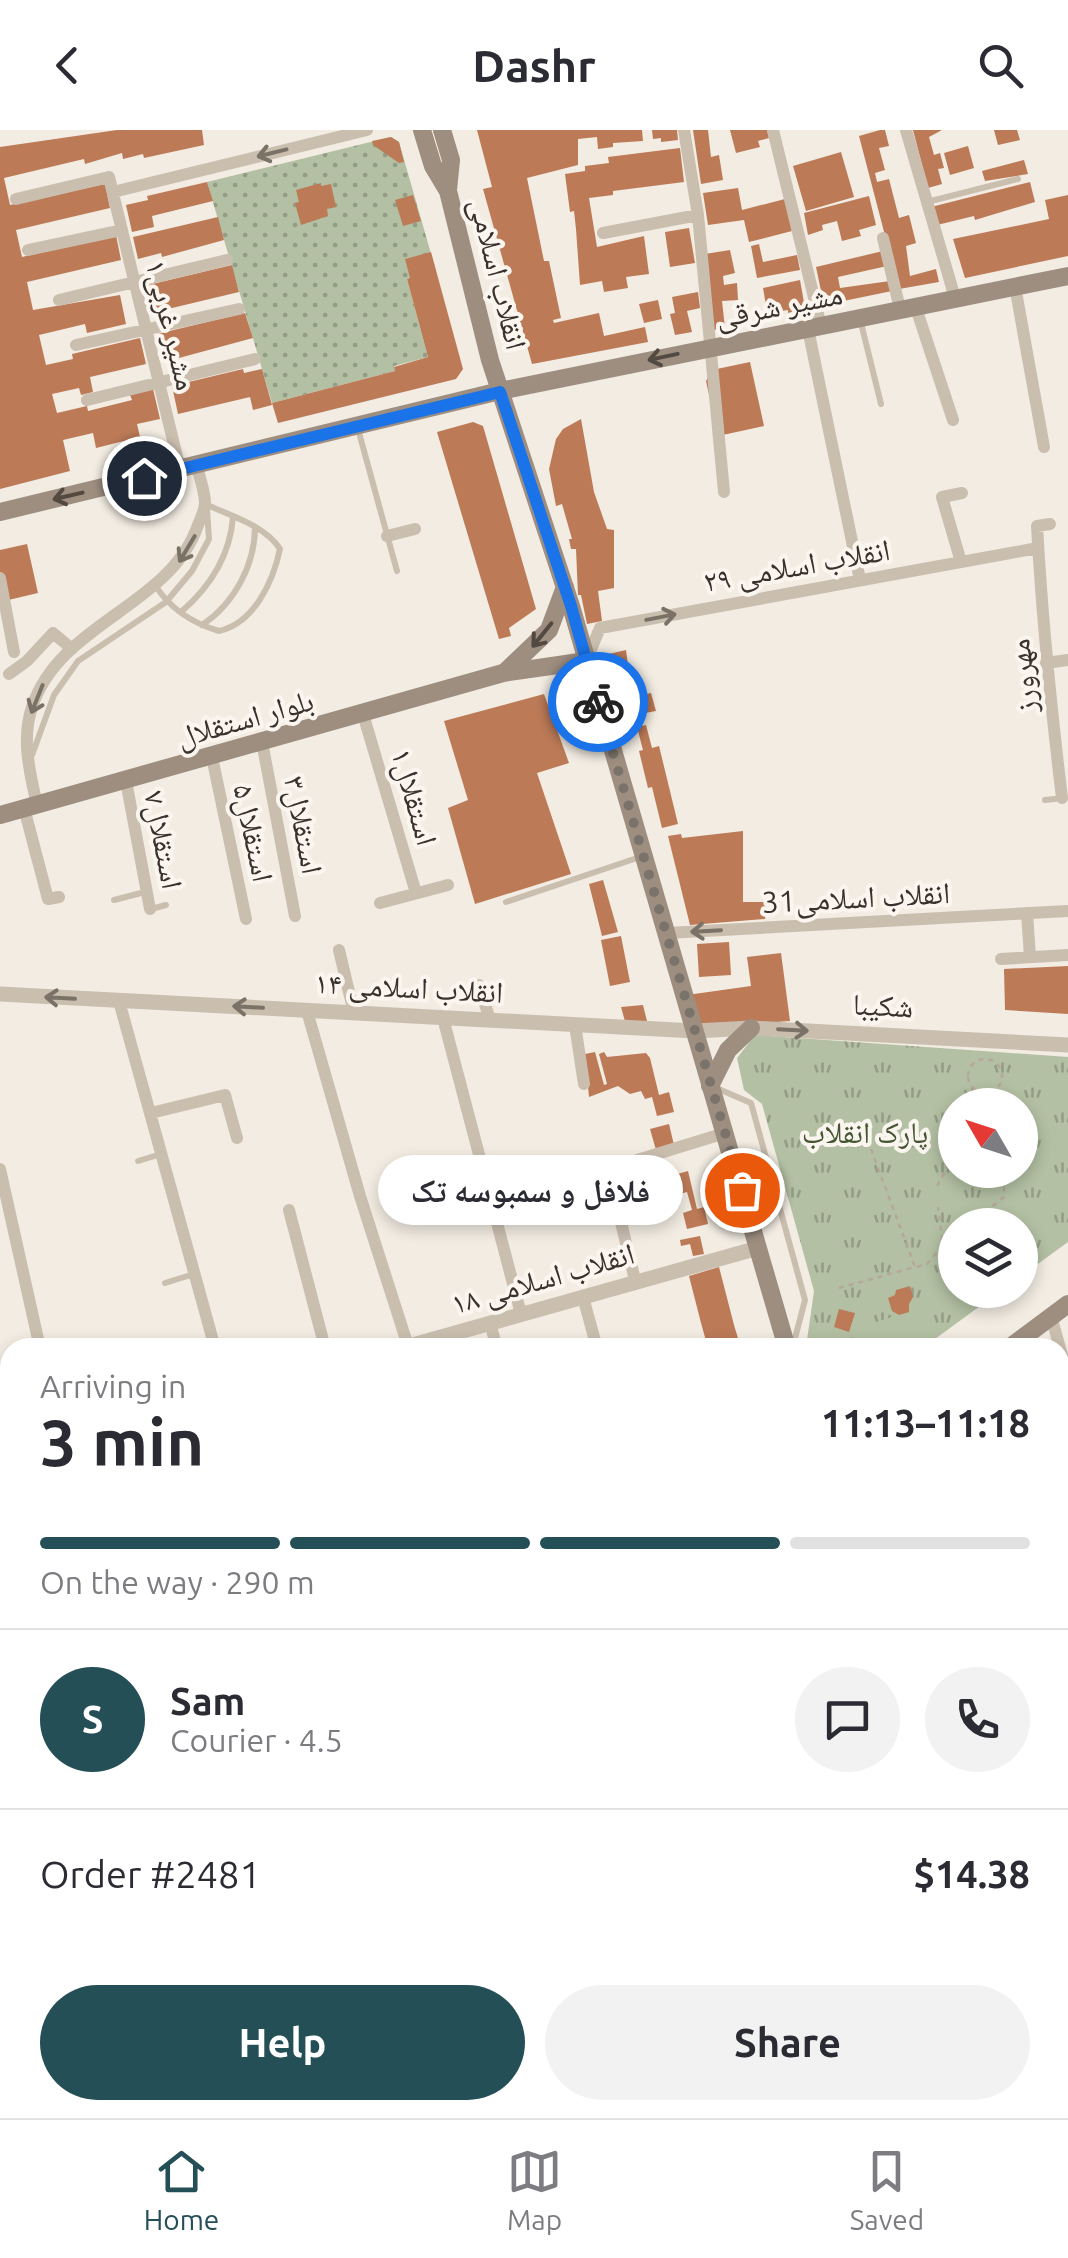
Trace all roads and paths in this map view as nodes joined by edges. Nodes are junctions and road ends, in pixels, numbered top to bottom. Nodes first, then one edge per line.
1 (367, 130) edge
2 (422, 130) edge
3 (442, 130) edge
4 (684, 130) edge
5 (772, 130) edge
6 (906, 130) edge
7 (1018, 180) dead end
8 (448, 191) junction
9 (113, 192) junction
10 (16, 199) dead end
11 (926, 203) junction
12 (698, 215) junction
13 (122, 230) junction
14 (603, 233) dead end
15 (882, 238) dead end
16 (28, 250) dead end
17 (227, 260) dead end
18 (1068, 276) edge
19 (136, 284) junction
20 (1015, 286) junction
21 (955, 298) junction
22 (59, 300) dead end
23 (908, 307) junction
24 (239, 309) dead end
25 (860, 318) junction
26 (815, 328) junction
27 (146, 330) junction
28 (76, 345) dead end
29 (710, 347) junction
30 (255, 359) dead end
31 (159, 382) junction
32 (500, 392) junction
33 (87, 400) dead end
34 (882, 404) dead end
35 (953, 420) dead end
36 (358, 428) junction
37 (1044, 448) dead end
38 (188, 468) junction
39 (724, 492) dead end
40 (962, 493) dead end
41 (206, 504) junction
42 (0, 512) edge
43 (233, 517) junction
44 (1050, 524) dead end
45 (255, 527) junction
46 (416, 528) dead end
47 (387, 536) junction
48 (1038, 548) junction
49 (961, 562) junction
50 (397, 571) dead end
51 (0, 578) edge
52 (860, 580) junction
53 (155, 585) junction
54 (564, 586) junction
55 (166, 602) junction
56 (180, 612) junction
57 (201, 626) junction
58 (72, 649) junction
59 (14, 652) dead end
60 (1068, 660) edge
61 (586, 661) junction
62 (1046, 663) junction
63 (503, 673) junction
64 (8, 674) dead end
65 (363, 714) junction
66 (262, 742) junction
67 (212, 757) junction
68 (28, 763) junction
69 (126, 781) junction
70 (1065, 798) edge
71 (1045, 800) dead end
72 (30, 807) junction
73 (0, 814) edge
74 (644, 856) junction
75 (448, 886) dead end
76 (146, 892) junction
77 (416, 894) junction
78 (58, 896) dead end
79 (114, 900) dead end
80 (506, 902) dead end
81 (380, 903) dead end
82 (166, 905) dead end
83 (150, 909) joint
84 (1068, 911) edge
85 (1028, 913) junction
86 (295, 916) dead end
87 (246, 919) dead end
88 (667, 934) junction
89 (339, 950) dead end
90 (1068, 955) edge
91 (1030, 957) junction
92 (1001, 959) dead end
93 (479, 985) dead end
94 (0, 994) edge
95 (120, 1001) junction
96 (307, 1010) junction
97 (354, 1013) junction
98 (443, 1018) junction
99 (490, 1020) junction
100 (576, 1024) junction
101 (751, 1028) junction
102 (695, 1032) junction
103 (1068, 1045) edge
104 (584, 1084) dead end
105 (999, 1084) joint
106 (710, 1086) junction
107 (152, 1113) junction
108 (725, 1133) junction
109 (237, 1138) dead end
110 (871, 1149) dead end
111 (162, 1153) junction
112 (138, 1161) dead end
113 (0, 1169) edge
114 (1004, 1188) edge
115 (991, 1208) edge
116 (290, 1210) dead end
117 (758, 1248) junction
118 (938, 1251) edge
119 (916, 1267) junction
120 (196, 1274) junction
121 (635, 1280) junction
122 (165, 1283) dead end
123 (839, 1288) dead end
124 (583, 1297) junction
125 (1068, 1304) edge
126 (521, 1314) junction
127 (1051, 1316) junction
128 (490, 1323) junction
129 (38, 1338) edge
130 (213, 1338) edge
131 (322, 1338) edge
132 (402, 1338) edge
133 (437, 1338) edge
134 (494, 1338) edge
135 (595, 1338) edge
136 (787, 1338) edge
137 (793, 1338) edge
138 (1023, 1338) edge
139 (1057, 1338) edge

1 -> 9 street
2 - 8 main road, انقلاب اسلامی
3 - 8 main road, انقلاب اسلامی
4 - 12 street
5 - 26 street
6 - 11 street
7 - 11 lane
8 - 32 main road, انقلاب اسلامی
9 - 10 street
9 - 13 street, مشیر غربی۱
11 - 21 street
12 - 14 street
12 - 29 street
13 - 16 street
13 - 19 street, مشیر غربی۱
15 - 23 street
17 - 19 street
18 - 20 main road, مشیر شرقی
19 - 22 street
19 - 27 street, مشیر غربی۱
20 - 21 main road, مشیر شرقی
20 - 37 street
21 - 23 main road, مشیر شرقی
23 - 25 main road, مشیر شرقی
23 - 35 street
24 - 27 street
25 - 26 main road, مشیر شرقی
25 - 34 lane
26 - 29 main road, مشیر شرقی
26 - 52 street
27 - 28 street
27 - 31 street, مشیر غربی۱
29 -> 32 main road, مشیر شرقی
29 - 39 street
30 - 31 street
31 - 33 street
31 - 38 street, مشیر غربی۱
32 - 36 main road, مشیر شرقی
32 - 54 main road, انقلاب اسلامی
36 - 38 main road, مشیر شرقی
36 - 47 lane
38 - 41 street, مشیر غربی۱
38 -> 42 main road, مشیر شرقی
40 - 49 street
41 - 43 lane
41 -> 53 street
41 - 55 lane
43 - 45 lane
43 - 56 lane
44 - 48 street
45 - 57 lane
45 - 57 lane
46 - 47 street
47 - 50 lane
48 - 49 street, انقلاب اسلامی ۲۹
48 - 62 street, مهرورز
49 - 52 street, انقلاب اسلامی ۲۹
51 - 59 street
61 -> 52 street, انقلاب اسلامی ۲۹
53 - 55 lane
53 - 58 street
54 - 61 main road, انقلاب اسلامی
54 -> 63 main road
55 - 56 lane
55 - 68 lane
56 - 57 lane
58 - 64 street
58 -> 68 street
60 - 62 street
61 - 63 main road, بلوار استقلال
61 - 74 main road, انقلاب اسلامی
62 - 70 street, مهرورز
63 - 65 main road, بلوار استقلال
65 - 66 main road, بلوار استقلال
65 - 77 street, استقلال۱
66 - 67 main road, بلوار استقلال
66 - 86 street, استقلال۳
67 - 69 main road, بلوار استقلال
67 - 87 street, استقلال۵
68 - 72 street
69 - 72 main road, بلوار استقلال
69 - 76 street, استقلال۷
70 - 71 lane
72 - 73 main road, بلوار استقلال
72 - 78 street
74 - 80 lane
74 - 88 main road, انقلاب اسلامی
75 - 77 street
76 - 79 lane
76 - 83 street, استقلال۷
77 - 81 street
82 - 83 lane
84 - 85 street, 31انقلاب اسلامی
85 -> 88 street, 31انقلاب اسلامی
85 - 91 street
88 - 102 main road, انقلاب اسلامی
89 - 97 street
90 - 91 street
91 - 92 street
93 - 99 street
95 -> 94 street, ۱۴ انقلاب اسلامی
96 -> 95 street, ۱۴ انقلاب اسلامی
95 - 107 street
96 - 97 street, ۱۴ انقلاب اسلامی
96 - 132 street
97 - 98 street, ۱۴ انقلاب اسلامی
98 - 99 street, ۱۴ انقلاب اسلامی
98 - 126 street
99 - 100 street, ۱۴ انقلاب اسلامی
100 - 102 street, ۱۴ انقلاب اسلامی
100 - 104 street
101 - 102 street, شکیبا
101 -> 103 street, شکیبا
101 - 106 main road
102 - 106 main road, انقلاب اسلامی
105 - 105 path
106 - 108 main road, انقلاب اسلامی
106 - 137 lane
107 - 109 street
107 - 111 street
108 - 117 main road, انقلاب اسلامی
108 - 121 street
110 - 119 path
111 - 112 lane
111 - 120 street
113 - 129 street
114 - 115 path
116 - 131 street
117 - 121 street, ۱۸ انقلاب اسلامی
117 - 136 main road, انقلاب اسلامی
118 - 119 path
119 - 123 path
120 - 122 lane
120 - 130 street
121 - 124 street, ۱۸ انقلاب اسلامی
124 - 126 street, ۱۸ انقلاب اسلامی
124 - 135 street
125 - 127 main road
126 - 128 street, ۱۸ انقلاب اسلامی
127 - 138 main road
127 - 139 street
128 - 133 street, ۱۸ انقلاب اسلامی
128 - 134 street

